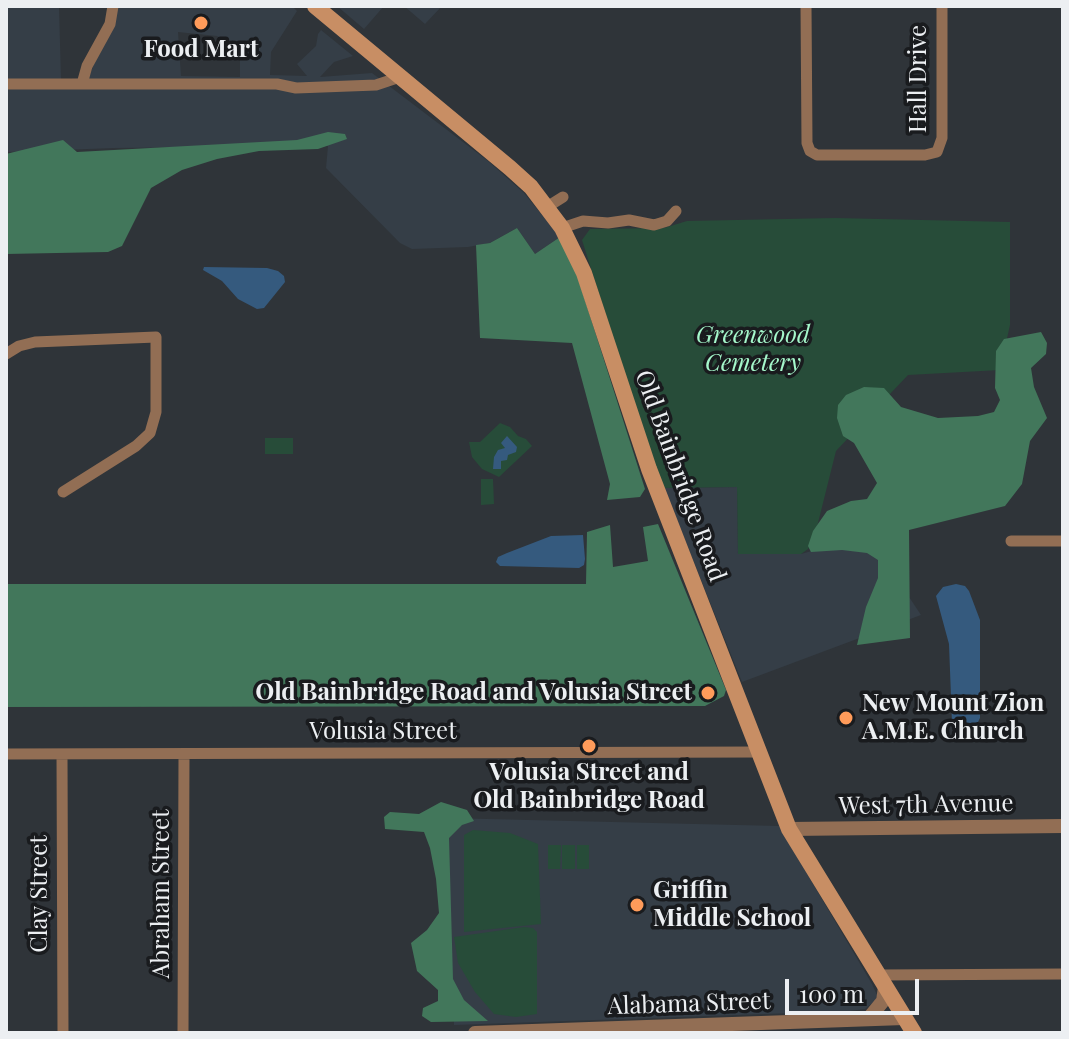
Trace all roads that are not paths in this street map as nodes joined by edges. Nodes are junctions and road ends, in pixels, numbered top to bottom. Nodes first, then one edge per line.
1 (113, 6) edge
2 (315, 6) edge
3 (806, 6) edge
4 (942, 6) edge
5 (400, 77) junction
6 (6, 84) edge
7 (82, 84) junction
8 (563, 197) dead end
9 (547, 207) junction
10 (676, 211) dead end
11 (562, 228) junction
12 (6, 354) edge
13 (63, 492) dead end
14 (1011, 541) dead end
15 (1063, 541) edge
16 (760, 752) junction
17 (6, 754) edge
18 (62, 754) junction
19 (184, 755) junction
20 (1063, 826) edge
21 (789, 829) junction
22 (1063, 974) edge
23 (881, 981) junction
24 (869, 1018) junction
25 (904, 1018) junction
26 (593, 1031) edge
27 (63, 1033) edge
28 (183, 1033) edge
29 (475, 1033) edge
30 (914, 1033) edge

1 - 7 street
2 - 5 main road, Old Bainbridge Road
3 - 4 street, Hall Drive
5 - 7 street
5 - 9 main road, Old Bainbridge Road
6 - 7 street
8 - 9 street
9 - 11 main road, Old Bainbridge Road
10 - 11 street
11 - 16 main road, Old Bainbridge Road
12 - 13 street
14 - 15 street
16 - 19 street, Volusia Street
16 - 21 main road, Old Bainbridge Road
17 - 18 street, Volusia Street
18 - 19 street, Volusia Street
18 - 27 street, Clay Street
19 - 28 street, Abraham Street
20 - 21 street, West 7th Avenue
21 - 23 main road, Old Bainbridge Road
22 - 23 street
23 - 24 street
23 - 25 main road, Old Bainbridge Road
24 - 25 street, Alabama Street
24 - 26 street, Alabama Street
25 - 30 main road, Old Bainbridge Road
26 - 29 street, Alabama Street

